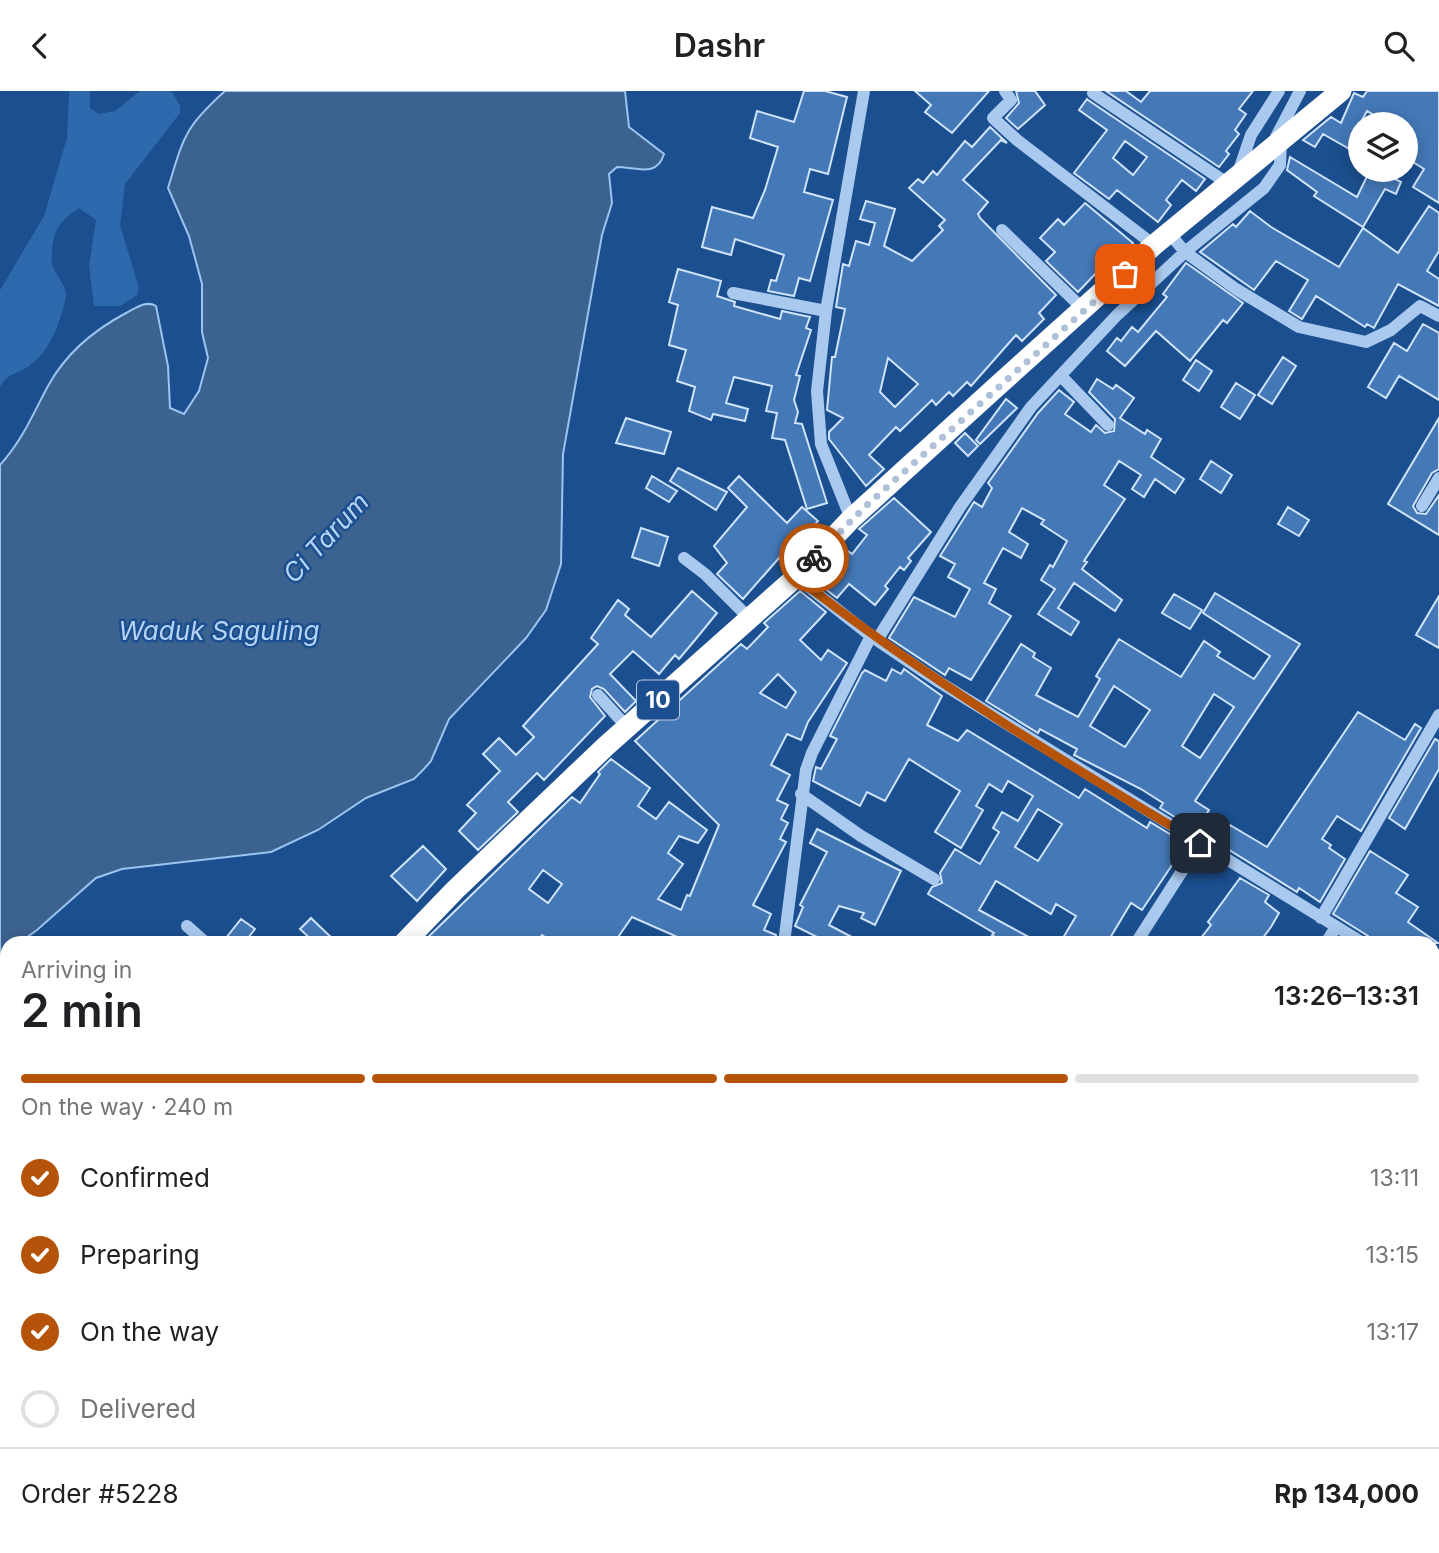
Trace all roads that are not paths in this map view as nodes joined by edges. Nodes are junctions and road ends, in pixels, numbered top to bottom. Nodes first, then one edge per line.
1 (864, 91) edge
2 (1005, 91) edge
3 (1279, 91) edge
4 (1300, 91) edge
5 (1341, 91) edge
6 (1093, 93) dead end
7 (1272, 149) junction
8 (1235, 178) junction
9 (1002, 230) dead end
10 (1173, 243) junction
11 (733, 293) dead end
12 (1083, 309) junction
13 (826, 311) junction
14 (1439, 316) edge
15 (1061, 376) junction
16 (1108, 425) dead end
17 (1439, 478) edge
18 (1422, 506) dead end
19 (852, 519) junction
20 (684, 558) dead end
21 (796, 577) junction
22 (750, 619) junction
23 (874, 638) junction
24 (598, 695) dead end
25 (1439, 715) edge
26 (628, 727) junction
27 (801, 794) junction
28 (1200, 843) junction
29 (934, 879) dead end
30 (1321, 918) junction
31 (187, 926) dead end
32 (1336, 927) junction
33 (198, 936) edge
34 (411, 936) edge
35 (785, 936) edge
36 (1140, 936) edge
37 (1330, 936) edge
38 (1351, 936) edge

1 - 13 street
2 - 10 street
3 - 8 street
4 - 7 street
5 - 7 highway, 10
6 - 8 street
7 - 8 highway, 10
7 - 10 street
8 - 10 highway, 10
9 - 12 street
10 - 12 highway, 10
10 - 14 street
10 - 15 street
11 - 13 street
12 - 19 highway, 10
13 - 19 street
15 - 16 street
15 - 23 street
17 - 18 street
19 - 21 highway, 10
20 - 22 street
21 - 22 highway, 10
21 - 23 street
22 - 26 highway, 10
23 - 27 street
23 - 28 street
24 - 26 street
25 - 30 street
26 - 34 highway, 10
27 - 29 street
27 - 35 street
28 - 30 street
28 - 36 street
30 - 32 street
31 - 33 street
32 - 37 street
32 - 38 street

